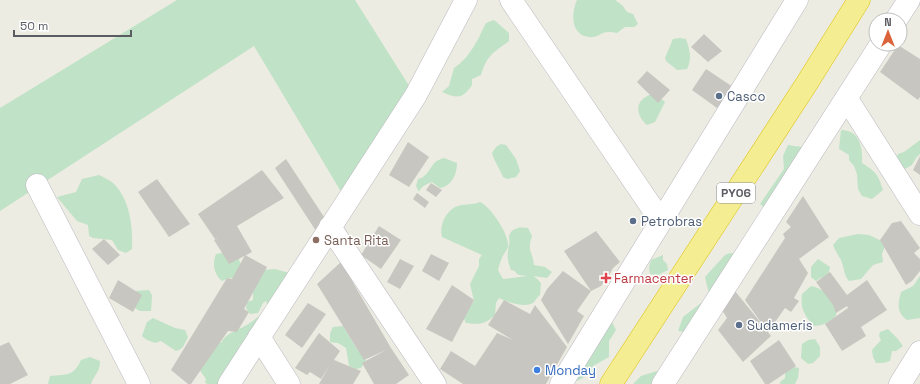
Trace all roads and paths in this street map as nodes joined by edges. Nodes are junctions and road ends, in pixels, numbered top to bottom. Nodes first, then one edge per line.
1 (466, 0) edge
2 (512, 0) edge
3 (797, 0) edge
4 (859, 0) edge
5 (909, 0) edge
6 (901, 12) edge
7 (876, 52) edge
8 (847, 98) junction
9 (37, 185) dead end
10 (920, 214) edge
11 (661, 221) junction
12 (330, 227) junction
13 (259, 337) junction
14 (920, 352) edge
15 (139, 384) edge
16 (228, 384) edge
17 (289, 384) edge
18 (435, 384) edge
19 (561, 384) edge
20 (612, 384) edge
21 (663, 384) edge
22 (900, 384) edge

1 - 12 street
2 - 11 street
3 - 11 street
4 - 20 highway, PY06
5 - 6 street
7 - 8 street
8 - 10 street
8 - 21 street
9 - 15 street
11 - 19 street
12 - 13 street
12 - 18 street
13 - 16 street
13 - 17 street
14 - 22 street

